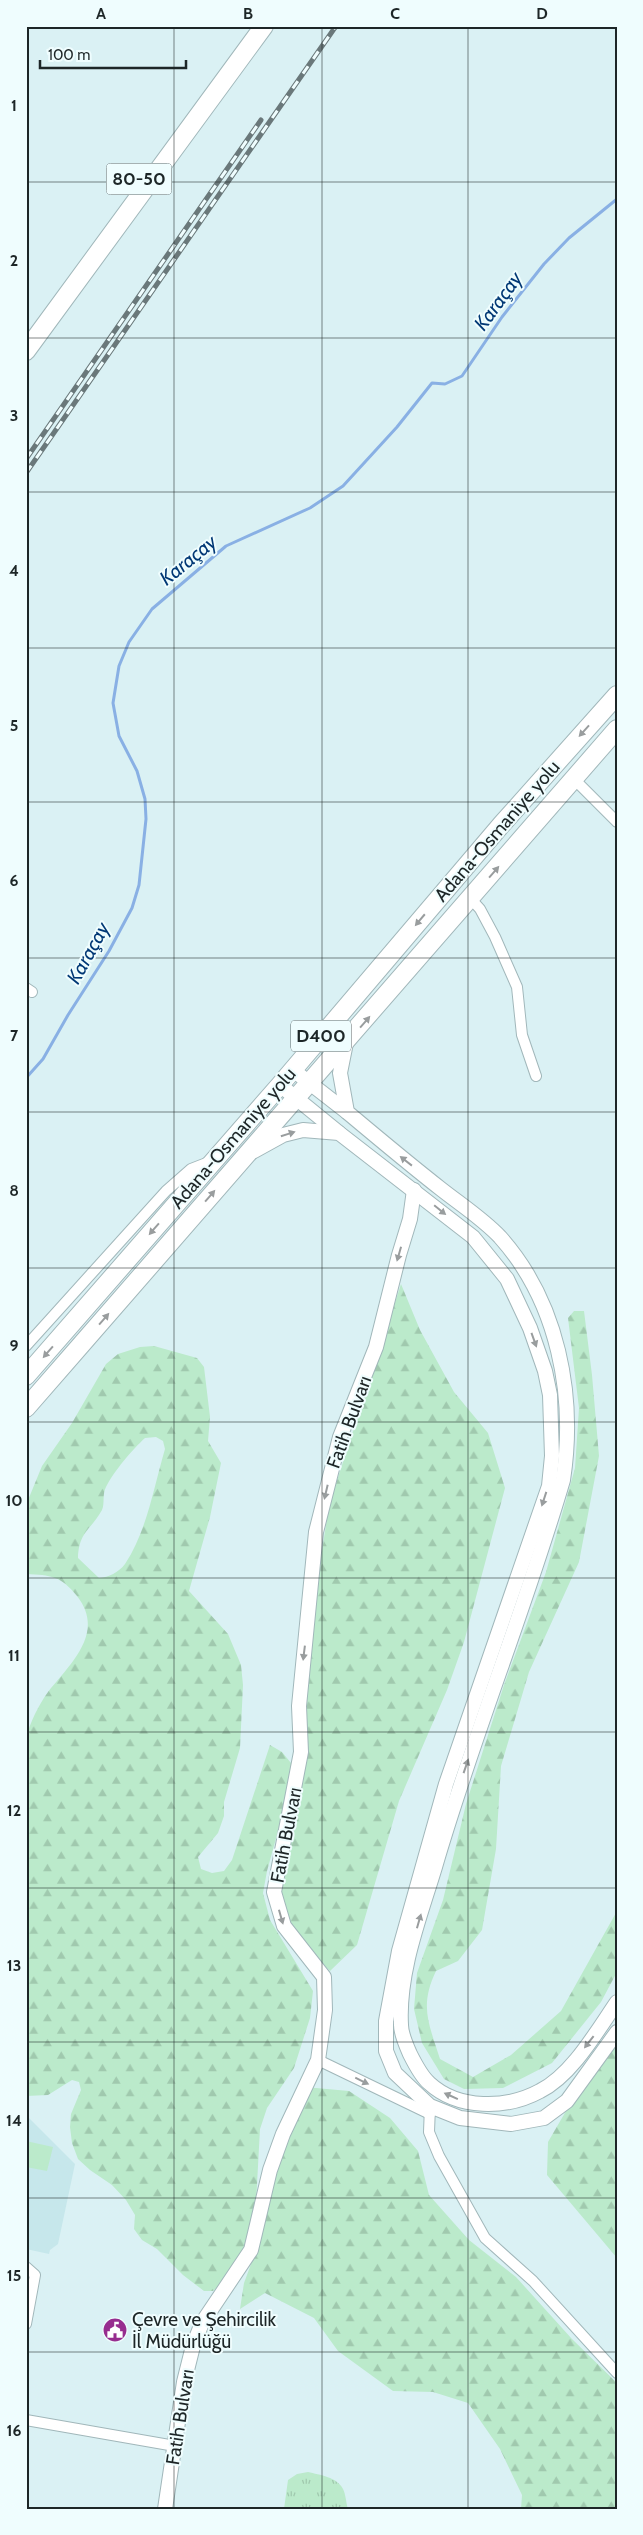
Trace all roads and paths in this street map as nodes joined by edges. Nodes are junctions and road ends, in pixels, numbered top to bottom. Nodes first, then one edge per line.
1 (252, 26) edge
2 (264, 26) edge
3 (26, 333) edge
4 (26, 351) edge
5 (617, 695) edge
6 (617, 729) edge
7 (574, 779) junction
8 (617, 822) edge
9 (471, 899) junction
10 (346, 1043) junction
11 (293, 1070) junction
12 (536, 1076) dead end
13 (311, 1084) junction
14 (280, 1085) junction
15 (297, 1099) junction
16 (347, 1112) junction
17 (339, 1132) junction
18 (244, 1157) junction
19 (215, 1159) junction
20 (414, 1190) junction
21 (26, 1346) edge
22 (26, 1376) edge
23 (26, 1408) edge
24 (617, 2002) edge
25 (617, 2032) edge
26 (318, 2060) junction
27 (430, 2110) junction
28 (26, 2267) edge
29 (26, 2324) edge
30 (617, 2373) edge
31 (26, 2420) edge
32 (175, 2446) junction
33 (165, 2509) edge

1 - 3 highway, 80-50
2 - 4 highway
5 -> 11 highway, Adana-Osmaniye yolu / D400
6 - 7 highway, Adana-Osmaniye yolu / D400
7 - 8 street
9 -> 7 highway, Adana-Osmaniye yolu / D400
10 -> 9 highway, Adana-Osmaniye yolu / D400
9 - 12 street
10 - 13 highway, Adana-Osmaniye yolu / D400
10 - 16 street
11 - 13 street
11 - 14 highway, Adana-Osmaniye yolu / D400
13 - 15 highway, Adana-Osmaniye yolu / D400
13 - 16 street
14 - 15 street
14 - 19 highway, Adana-Osmaniye yolu / D400
15 - 17 street
15 - 18 highway, Adana-Osmaniye yolu / D400
24 -> 16 street
18 -> 17 street
17 - 20 street
23 -> 18 highway, Adana-Osmaniye yolu / D400
19 - 21 street
19 -> 22 highway, Adana-Osmaniye yolu / D400
20 -> 26 street, Fatih Bulvarı
20 -> 27 street
25 - 27 street
26 -> 27 street
26 - 32 street, Fatih Bulvarı
27 - 30 street
28 - 29 street
31 - 32 street
32 - 33 street, Fatih Bulvarı

